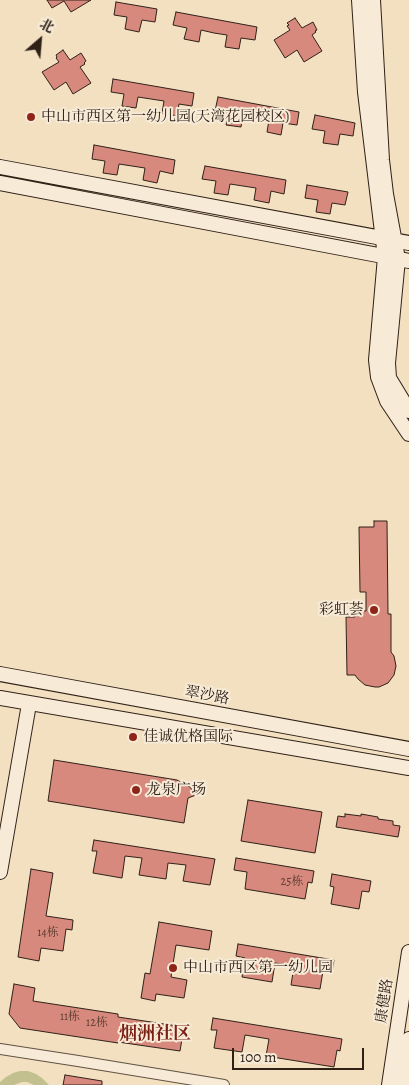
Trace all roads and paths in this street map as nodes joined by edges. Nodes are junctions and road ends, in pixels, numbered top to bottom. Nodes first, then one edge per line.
1 (359, 0) edge
2 (373, 0) edge
3 (0, 167) edge
4 (0, 183) edge
5 (388, 239) junction
6 (409, 243) edge
7 (397, 259) edge
8 (409, 411) edge
9 (409, 434) edge
10 (0, 674) edge
11 (0, 698) edge
12 (29, 704) junction
13 (409, 749) edge
14 (409, 768) edge
15 (0, 872) edge
16 (409, 952) edge
17 (409, 1039) edge
18 (0, 1049) edge
19 (224, 1085) edge
20 (389, 1085) edge
21 (402, 1085) edge

1 - 5 street
2 - 5 street
3 - 5 street
4 - 7 street
5 - 6 street
5 - 7 street
7 - 8 street
7 - 9 street
10 - 13 street, 翠沙路
11 - 12 street
12 - 14 street
12 - 15 street
16 - 20 street, 康健路
17 - 21 street
18 - 19 street

